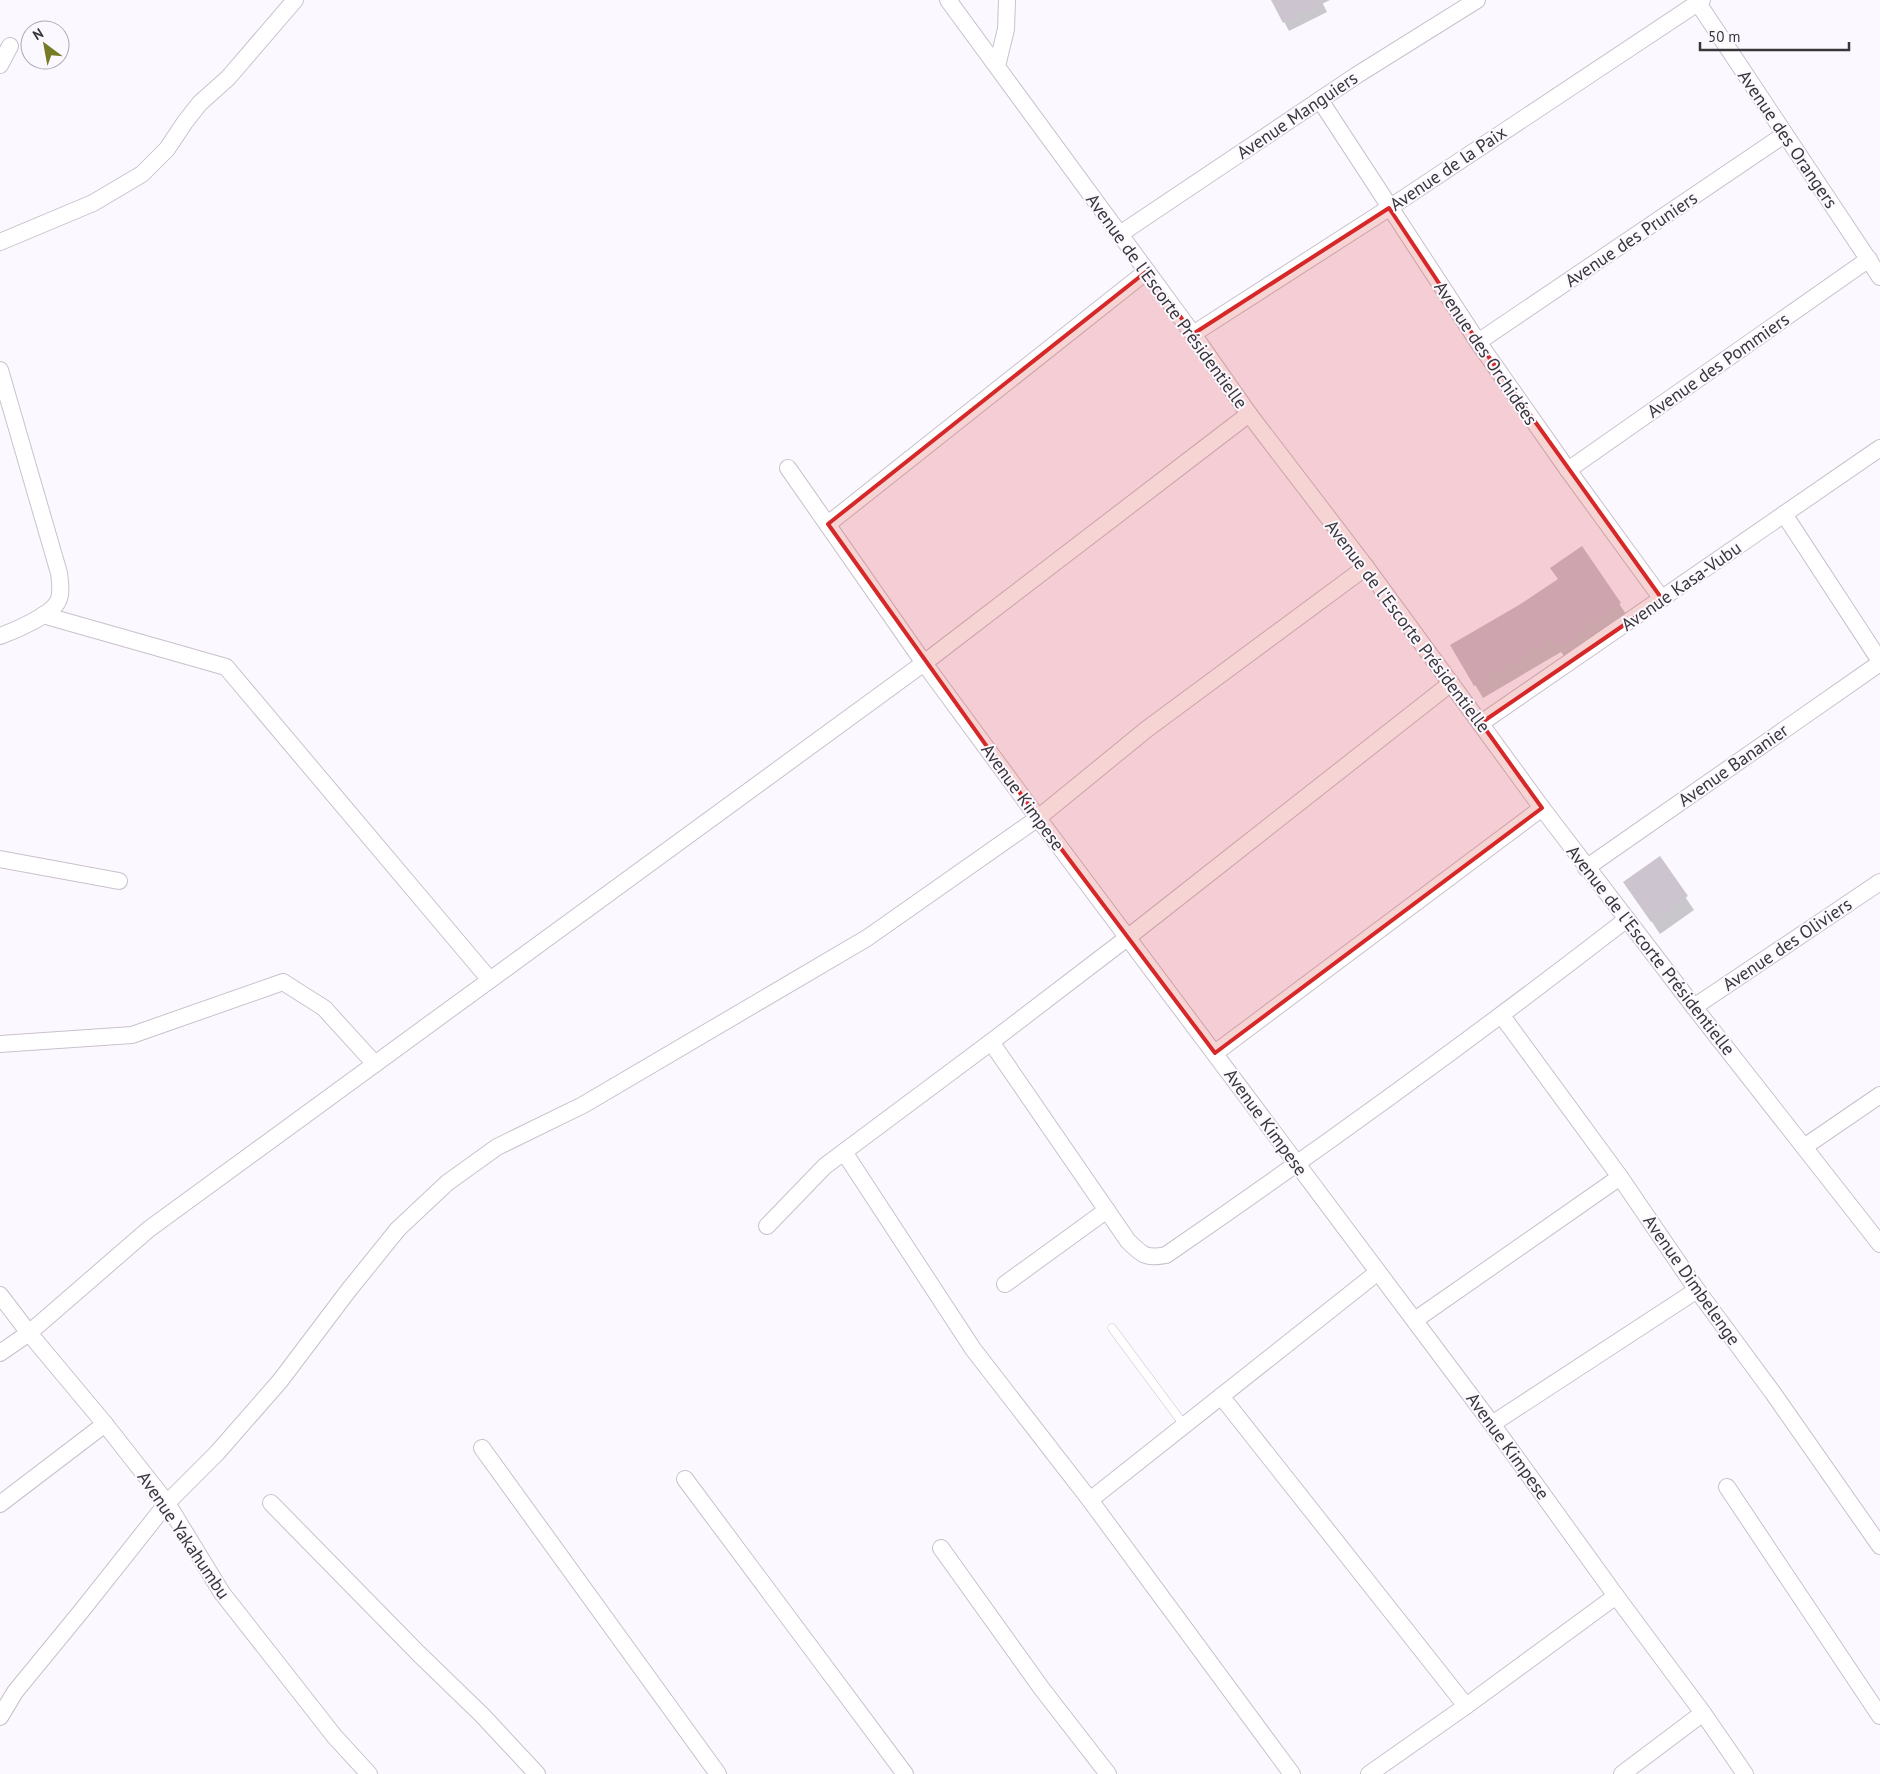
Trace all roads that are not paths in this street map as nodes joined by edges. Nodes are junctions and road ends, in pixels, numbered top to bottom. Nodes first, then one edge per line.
1 (295, 0) edge
2 (948, 0) edge
3 (1007, 0) edge
4 (1476, 0) edge
5 (1698, 1) edge
6 (10, 46) dead end
7 (0, 65) edge
8 (996, 66) junction
9 (1320, 100) junction
10 (1784, 135) junction
11 (1389, 208) junction
12 (1120, 234) junction
13 (0, 242) edge
14 (1869, 259) junction
15 (1147, 271) junction
16 (1880, 277) edge
17 (1193, 334) junction
18 (1478, 342) junction
19 (0, 370) edge
20 (1249, 414) junction
21 (1880, 448) edge
22 (788, 468) dead end
23 (1568, 470) junction
24 (1784, 514) junction
25 (828, 524) junction
26 (1366, 567) junction
27 (1662, 599) junction
28 (43, 615) junction
29 (0, 636) edge
30 (1880, 662) edge
31 (924, 663) junction
32 (1450, 684) junction
33 (1481, 723) junction
34 (1542, 808) junction
35 (1038, 818) junction
36 (0, 859) edge
37 (1586, 868) junction
38 (119, 881) dead end
39 (1880, 882) edge
40 (1627, 919) junction
41 (1127, 938) junction
42 (490, 980) junction
43 (1694, 1007) junction
44 (1502, 1016) junction
45 (991, 1042) junction
46 (0, 1044) edge
47 (1215, 1053) junction
48 (375, 1064) junction
49 (1880, 1095) edge
50 (1804, 1147) junction
51 (844, 1152) junction
52 (1297, 1165) junction
53 (1620, 1177) junction
54 (1107, 1210) junction
55 (767, 1226) dead end
56 (1880, 1244) edge
57 (1378, 1272) junction
58 (1005, 1284) dead end
59 (1697, 1290) junction
60 (0, 1295) edge
61 (1415, 1320) junction
62 (1112, 1328) dead end
63 (29, 1333) junction
64 (0, 1352) edge
65 (1221, 1396) junction
66 (104, 1424) junction
67 (1492, 1424) junction
68 (1184, 1425) junction
69 (482, 1448) dead end
70 (685, 1479) dead end
71 (1726, 1487) dead end
72 (1090, 1500) junction
73 (167, 1503) junction
74 (271, 1503) dead end
75 (0, 1504) edge
76 (1880, 1546) edge
77 (941, 1548) dead end
78 (1616, 1596) junction
79 (1466, 1706) junction
80 (1703, 1713) junction
81 (1880, 1716) edge
82 (0, 1717) edge
83 (369, 1774) edge
84 (537, 1774) edge
85 (718, 1774) edge
86 (905, 1774) edge
87 (1108, 1774) edge
88 (1292, 1774) edge
89 (1369, 1774) edge
90 (1622, 1774) edge
91 (1745, 1774) edge

1 - 13 street
2 - 8 street, Avenue de l'Escorte Présidentielle
3 - 8 street
4 - 9 street, Avenue Manguiers
5 - 10 street, Avenue des Orangers
5 - 11 street, Avenue de la Paix
6 - 7 street
8 - 12 street, Avenue de l'Escorte Présidentielle
9 - 11 street, Avenue des Orchidées
9 - 12 street, Avenue Manguiers
10 - 14 street, Avenue des Orangers
10 - 18 street, Avenue des Pruniers
11 - 17 street, Avenue de la Paix
11 - 18 street, Avenue des Orchidées
12 - 15 street, Avenue de l'Escorte Présidentielle
14 - 16 street, Avenue des Orangers
14 - 23 street, Avenue des Pommiers
15 - 17 street, Avenue de l'Escorte Présidentielle
15 - 25 street
17 - 20 street, Avenue de l'Escorte Présidentielle
18 - 23 street, Avenue des Orchidées
19 - 28 street
20 - 26 street, Avenue de l'Escorte Présidentielle
20 - 31 street
21 - 24 street, Avenue Kasa-Vubu
22 - 25 street, Avenue Kimpese
23 - 27 street, Avenue des Orchidées
24 - 27 street, Avenue Kasa-Vubu
24 - 30 street
25 - 31 street, Avenue Kimpese
26 - 32 street, Avenue de l'Escorte Présidentielle
26 - 35 street
27 - 33 street, Avenue Kasa-Vubu
28 - 29 street
28 - 42 street
30 - 37 street, Avenue Bananier
31 - 35 street, Avenue Kimpese
31 - 42 street
32 - 33 street, Avenue de l'Escorte Présidentielle
32 - 41 street
33 - 34 street, Avenue de l'Escorte Présidentielle
34 - 37 street, Avenue de l'Escorte Présidentielle
34 - 47 street
35 - 41 street, Avenue Kimpese
35 - 73 street
36 - 38 street
37 - 40 street, Avenue de l'Escorte Présidentielle
39 - 43 street, Avenue des Oliviers
40 - 43 street, Avenue de l'Escorte Présidentielle
40 - 44 street
41 - 45 street
41 - 47 street, Avenue Kimpese
42 - 48 street
43 - 50 street, Avenue de l'Escorte Présidentielle
44 - 52 street
44 - 53 street, Avenue Dimbelenge
45 - 51 street
45 - 54 street
46 - 48 street
47 - 52 street, Avenue Kimpese
48 - 63 street
49 - 50 street
50 - 56 street, Avenue de l'Escorte Présidentielle
51 - 55 street
51 - 72 street
52 - 54 street
52 - 57 street, Avenue Kimpese
53 - 59 street, Avenue Dimbelenge
53 - 61 street
54 - 58 street
57 - 61 street, Avenue Kimpese
57 - 65 street
59 - 67 street
59 - 76 street, Avenue Dimbelenge
60 - 63 street, Avenue Yakahumbu
61 - 67 street, Avenue Kimpese
62 - 68 lane
63 - 64 street
63 - 66 street, Avenue Yakahumbu
65 - 68 street
65 - 79 street
66 - 73 street, Avenue Yakahumbu
66 - 75 street
67 - 78 street, Avenue Kimpese
68 - 72 street
69 - 85 street
70 - 86 street
71 - 81 street
72 - 88 street
73 - 82 street
73 - 83 street, Avenue Yakahumbu
74 - 84 street
77 - 87 street
78 - 79 street
78 - 80 street, Avenue Kimpese
79 - 89 street
80 - 90 street
80 - 91 street, Avenue Kimpese

